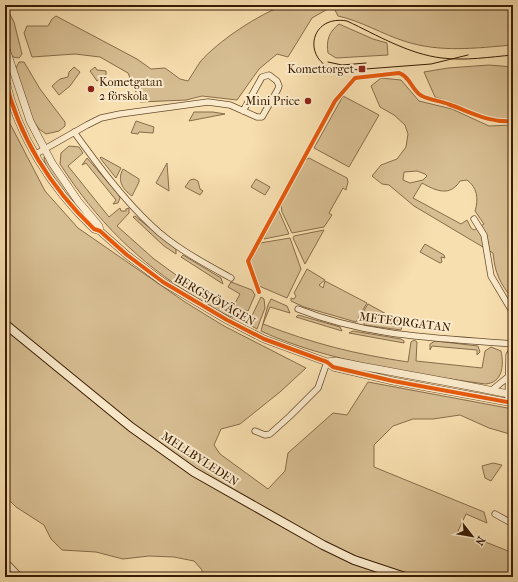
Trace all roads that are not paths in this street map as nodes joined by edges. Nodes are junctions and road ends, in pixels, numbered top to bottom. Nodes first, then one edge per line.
1 (5, 46) edge
2 (5, 78) edge
3 (243, 110) junction
4 (74, 132) junction
5 (44, 148) junction
6 (36, 154) junction
7 (474, 219) dead end
8 (100, 231) junction
9 (231, 278) dead end
10 (298, 309) dead end
11 (513, 313) edge
12 (5, 324) edge
13 (513, 344) edge
14 (513, 348) edge
15 (327, 362) junction
16 (508, 377) junction
17 (492, 390) junction
18 (512, 392) edge
19 (510, 403) edge
20 (255, 431) dead end
21 (496, 514) dead end
22 (513, 524) edge
23 (5, 561) edge
24 (20, 577) edge
25 (405, 577) edge

1 - 5 street, BERGSJÖVÄGEN
2 - 6 street, BERGSJÖVÄGEN
3 - 3 street
3 - 4 street
4 - 5 street
4 - 9 street
5 - 6 street
5 - 8 street, BERGSJÖVÄGEN
6 - 8 street, BERGSJÖVÄGEN
7 - 11 street
8 - 15 street, BERGSJÖVÄGEN
10 - 13 street, METEORGATAN
12 - 25 main road, MELLBYLEDEN
14 - 16 street
15 - 17 street, BERGSJÖVÄGEN
15 - 19 street, BERGSJÖVÄGEN
15 - 20 street
16 - 17 street
16 - 18 street
17 - 18 street, BERGSJÖVÄGEN
18 - 19 street
21 - 22 street
23 - 24 street

